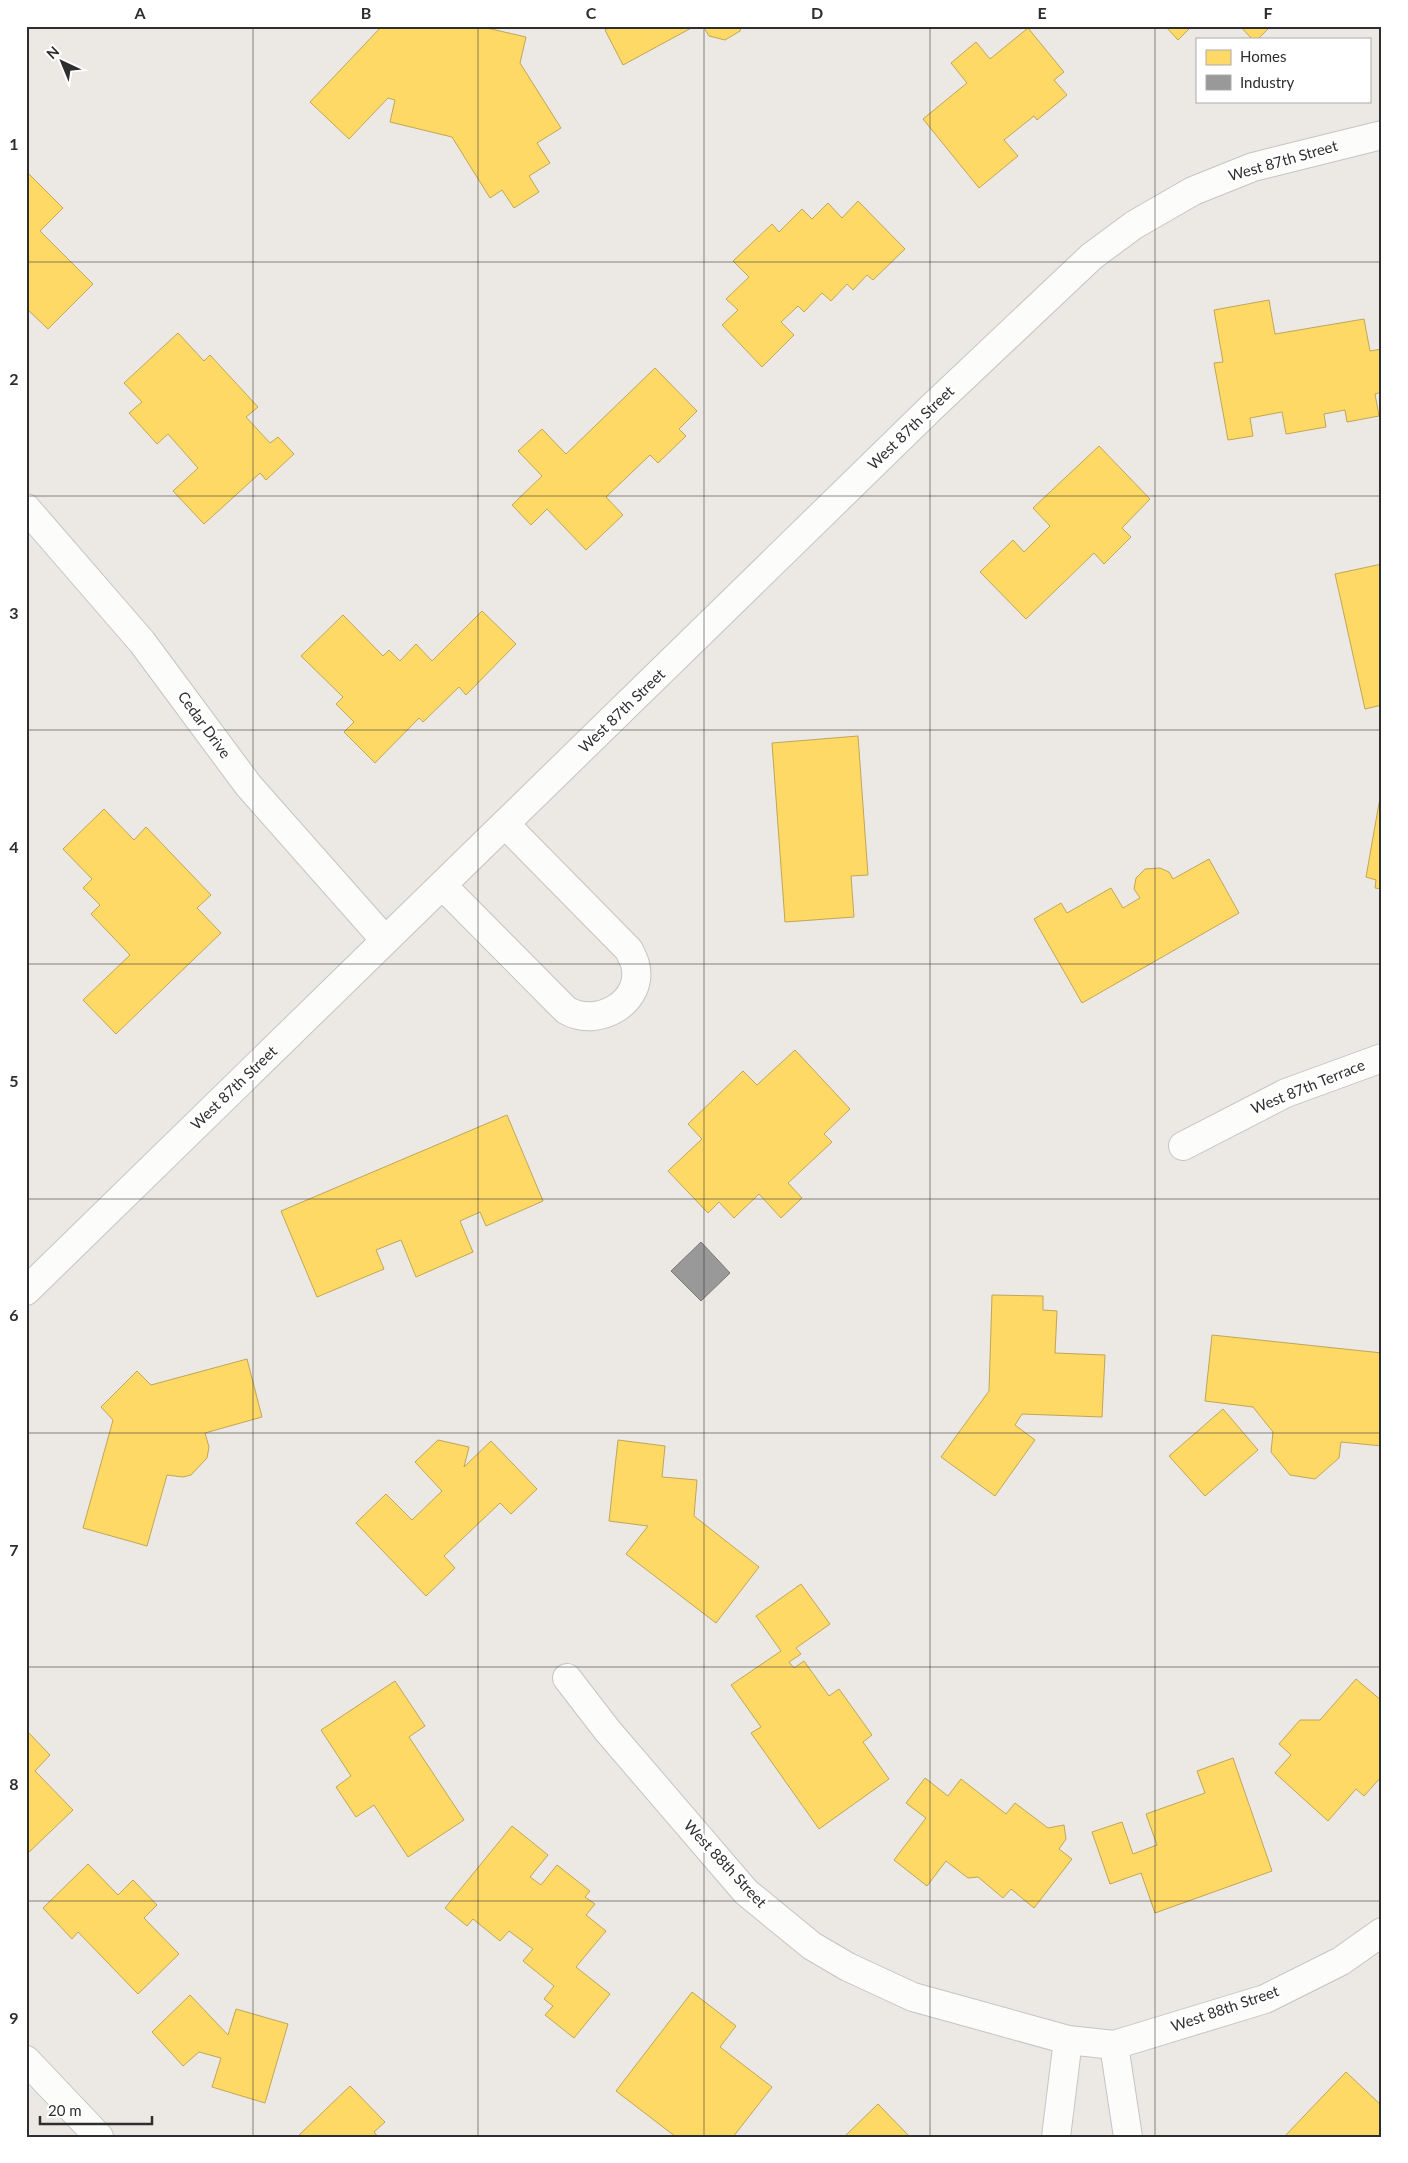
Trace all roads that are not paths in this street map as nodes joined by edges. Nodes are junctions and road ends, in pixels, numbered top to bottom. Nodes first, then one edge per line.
1 (1382, 135) edge
2 (26, 508) edge
3 (506, 825) junction
4 (443, 886) junction
5 (385, 940) junction
6 (1382, 1058) edge
7 (1183, 1146) dead end
8 (26, 1291) edge
9 (567, 1678) dead end
10 (1382, 1932) edge
11 (1068, 2040) junction
12 (1114, 2045) junction
13 (26, 2060) edge
14 (100, 2137) edge
15 (1056, 2137) edge
16 (1128, 2137) edge

1 - 3 street, West 87th Street
2 - 5 street, Cedar Drive
3 - 4 street, West 87th Street
3 - 4 street
4 - 5 street, West 87th Street
5 - 8 street, West 87th Street
6 - 7 street, West 87th Terrace
9 - 11 street, West 88th Street
10 - 12 street, West 88th Street
11 - 12 street, West 88th Street
11 - 15 street
12 - 16 street
13 - 14 street

